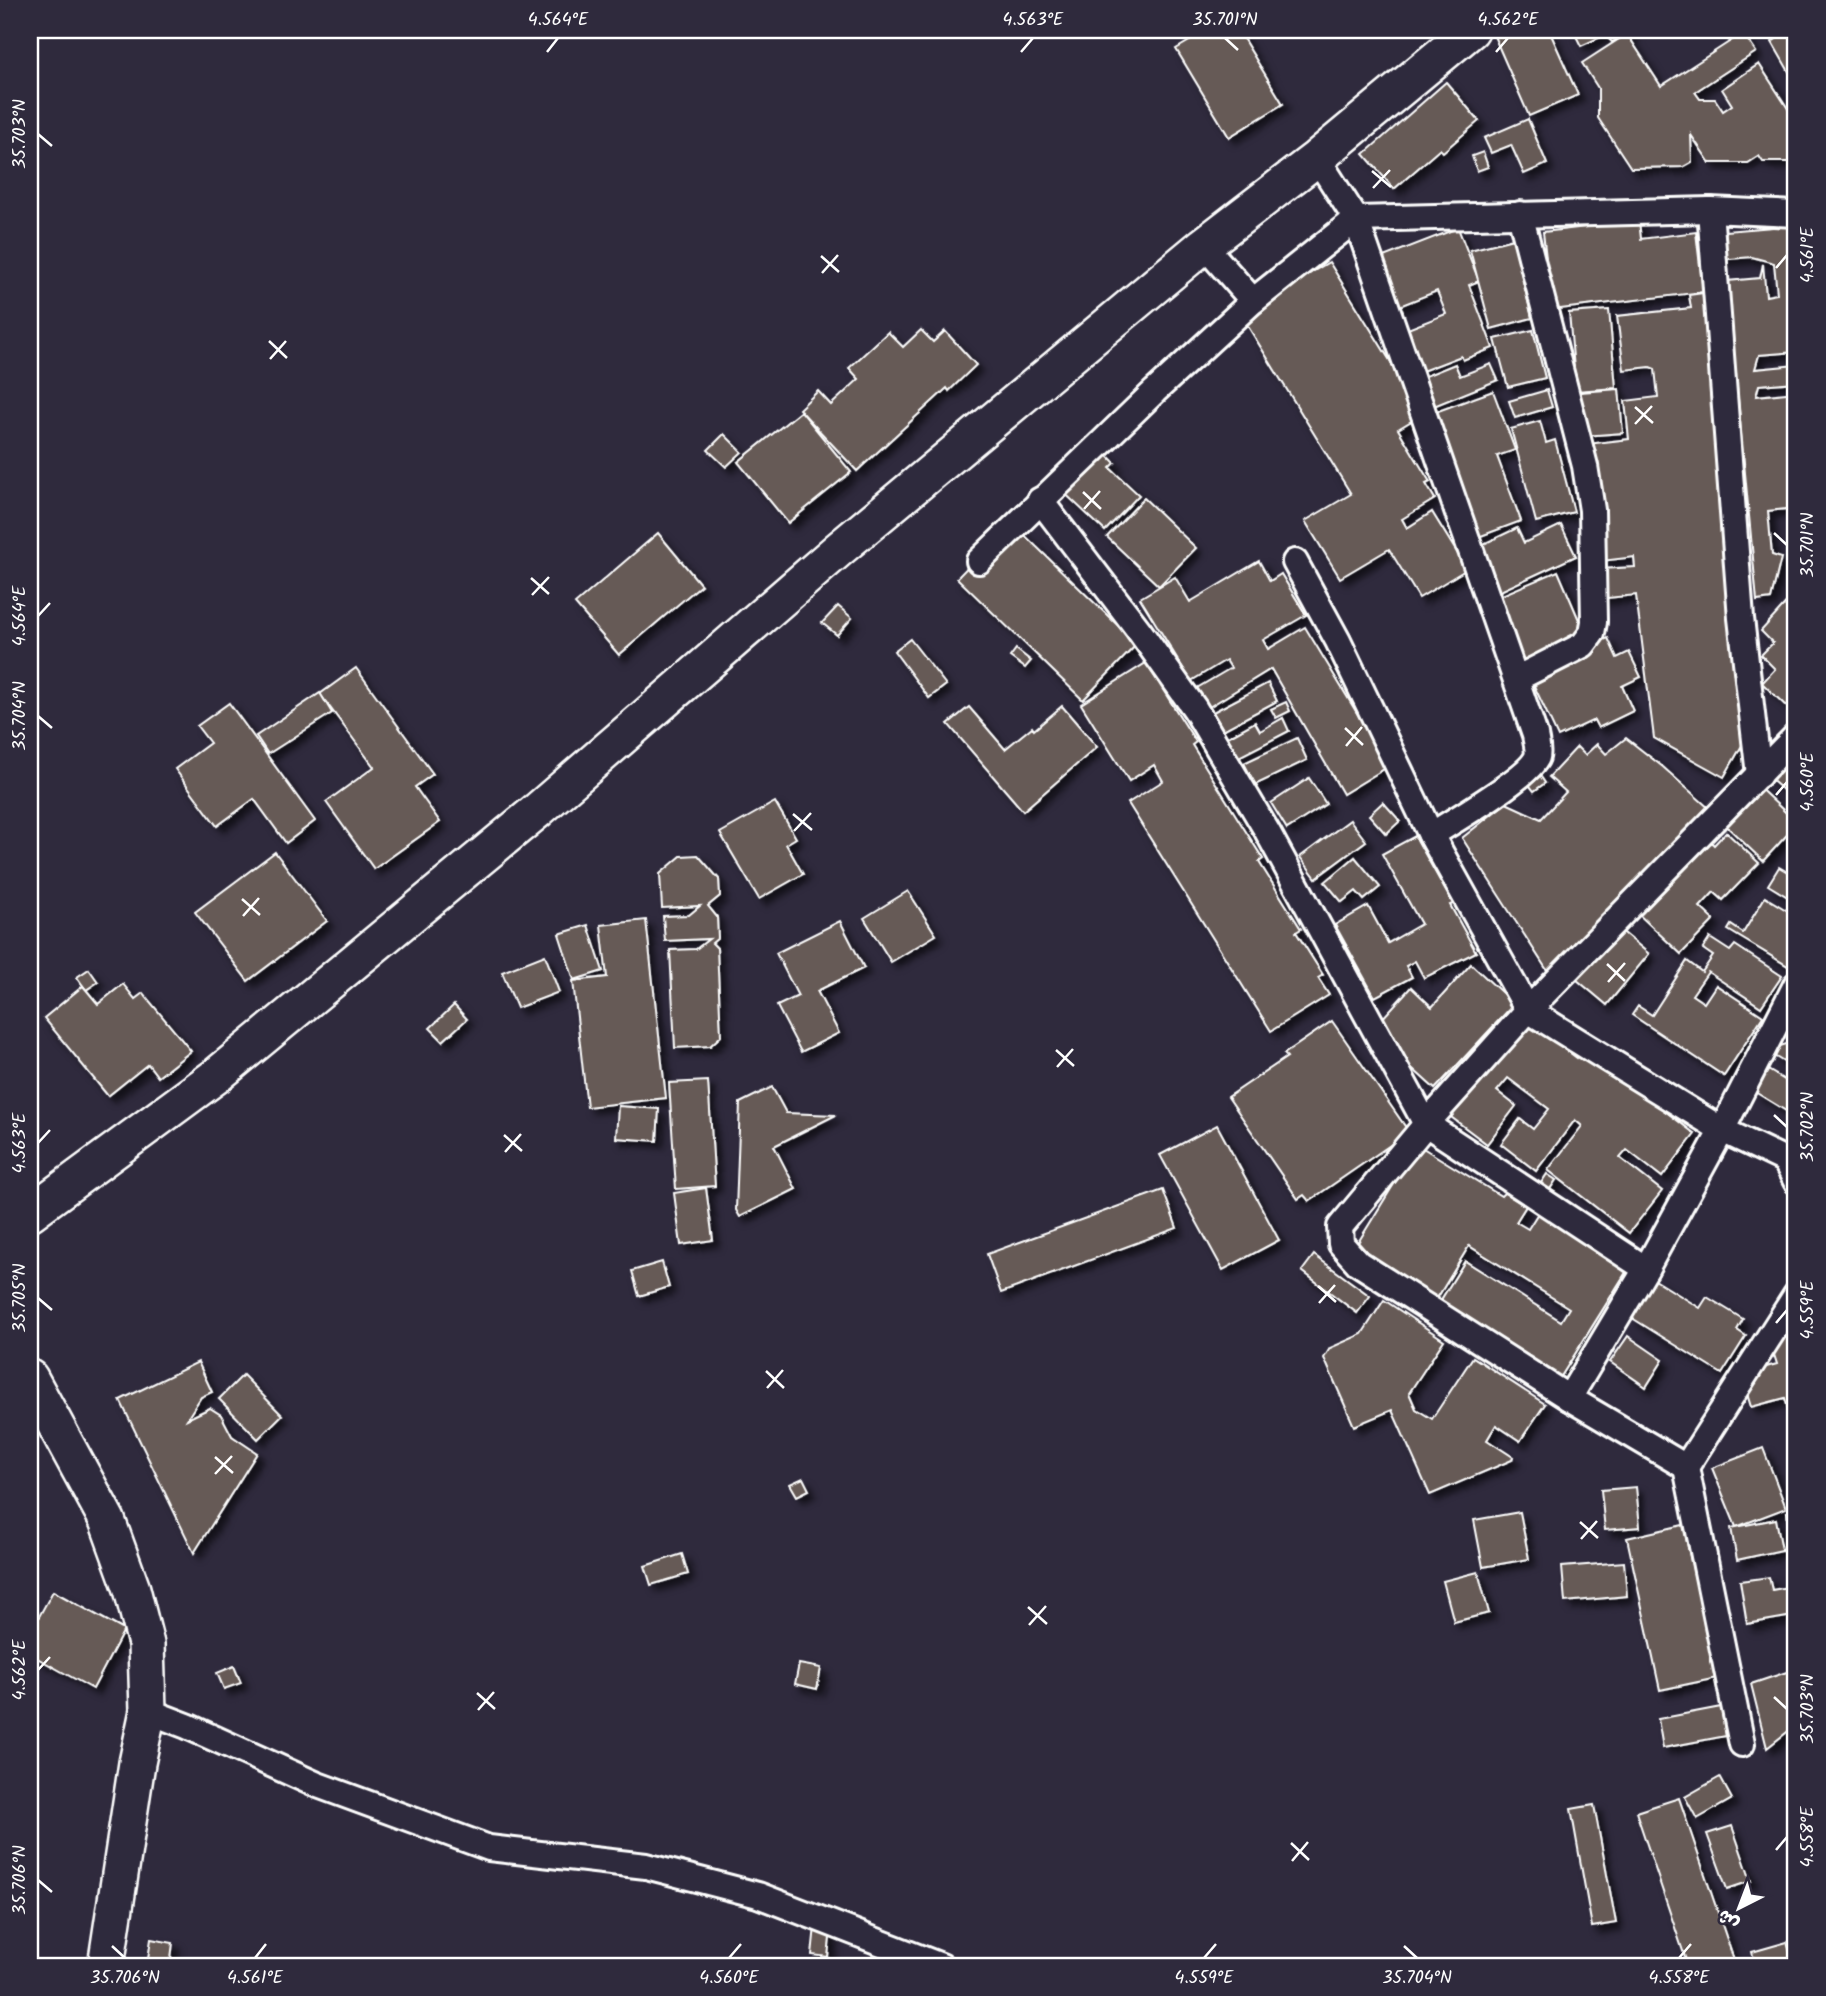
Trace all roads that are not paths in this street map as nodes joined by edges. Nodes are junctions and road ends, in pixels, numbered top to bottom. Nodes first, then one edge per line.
1 (1471, 30) edge
2 (1317, 158) junction
3 (1710, 210) junction
4 (1520, 214) junction
5 (1796, 214) edge
6 (1356, 219) junction
7 (1204, 245) junction
8 (1253, 301) junction
9 (1040, 500) junction
10 (979, 561) dead end
11 (1295, 562) dead end
12 (1516, 679) junction
13 (1796, 736) edge
14 (1759, 775) junction
15 (1432, 835) junction
16 (1796, 985) edge
17 (1528, 1010) junction
18 (1426, 1124) junction
19 (1722, 1130) junction
20 (1793, 1165) edge
21 (30, 1213) edge
22 (1646, 1269) junction
23 (1796, 1295) edge
24 (30, 1378) edge
25 (1569, 1398) junction
26 (1686, 1467) junction
27 (148, 1711) junction
28 (1742, 1744) dead end
29 (106, 1966) edge
30 (940, 1966) edge

1 - 2 street
2 - 6 street
2 - 7 street
3 - 4 street
3 - 5 street
3 - 14 street
4 - 6 street
4 - 12 street
6 - 8 street
6 - 12 street
7 - 8 street
7 - 21 street
8 - 9 street
9 - 10 street
9 - 18 street
11 - 15 street
12 - 15 street
13 - 14 street
14 - 17 street
15 - 17 street
16 - 19 street
17 - 18 street
17 - 19 street
18 - 22 street
18 - 25 street
19 - 20 street
19 - 22 street
22 - 25 street
23 - 26 street
24 - 27 street
25 - 26 street
26 - 28 street
27 - 29 street
27 - 30 street

